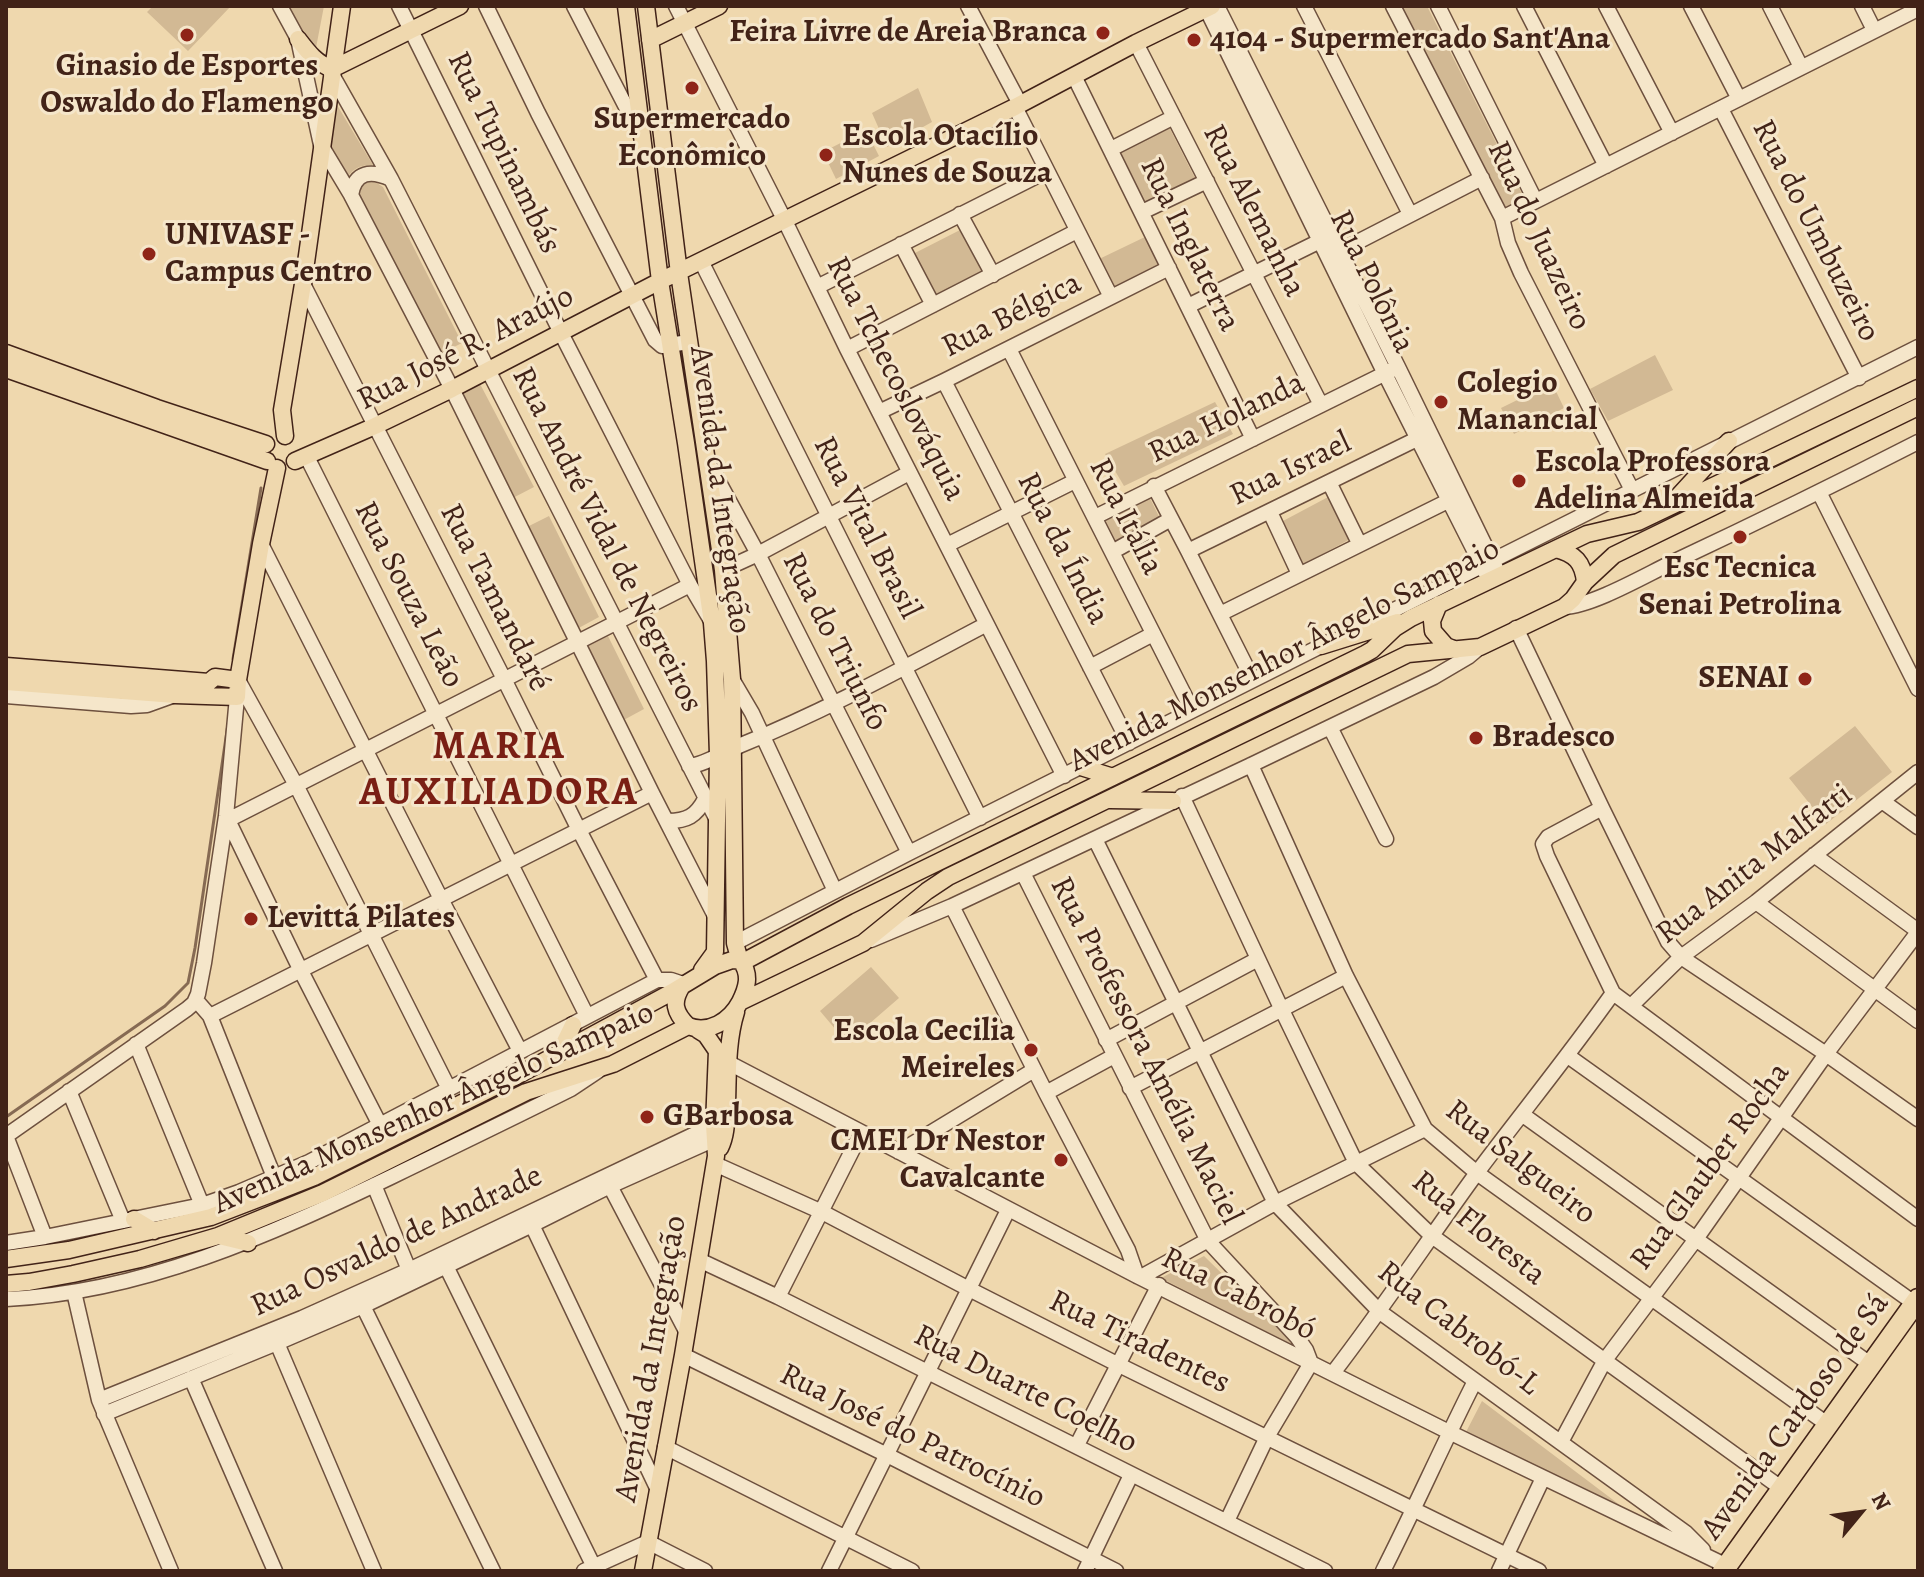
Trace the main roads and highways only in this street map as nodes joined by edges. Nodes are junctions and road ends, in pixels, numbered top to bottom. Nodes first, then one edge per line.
1 (342, 6) edge
2 (460, 6) edge
3 (626, 6) edge
4 (646, 6) edge
5 (719, 6) edge
6 (1210, 7) edge
7 (298, 39) road end
8 (650, 40) junction
9 (332, 71) junction
10 (669, 189) junction
11 (650, 191) junction
12 (679, 273) junction
13 (660, 281) junction
14 (6, 353) edge
15 (6, 369) edge
16 (1918, 388) edge
17 (1916, 409) edge
18 (285, 436) junction
19 (1729, 441) road end
20 (270, 458) junction
21 (301, 459) junction
22 (1670, 507) junction
23 (1556, 549) junction
24 (1585, 582) junction
25 (1439, 604) junction
26 (1411, 618) junction
27 (1321, 646) road end
28 (1456, 650) junction
29 (242, 656) junction
30 (6, 666) edge
31 (238, 680) junction
32 (6, 682) edge
33 (211, 686) junction
34 (1081, 767) road end
35 (1113, 777) junction
36 (1177, 798) road end
37 (1104, 800) junction
38 (741, 961) junction
39 (689, 980) junction
40 (738, 1007) junction
41 (580, 1020) road end
42 (693, 1028) junction
43 (559, 1053) junction
44 (715, 1146) junction
45 (128, 1220) road end
46 (154, 1231) junction
47 (218, 1236) junction
48 (248, 1243) road end
49 (69, 1250) junction
50 (24, 1257) junction
51 (6, 1259) edge
52 (73, 1274) junction
53 (29, 1282) junction
54 (6, 1284) edge
55 (1916, 1301) edge
56 (1720, 1565) edge
57 (643, 1571) edge

1 - 9 main road
2 - 9 main road
3 - 11 main road, Avenida da Integração
4 - 8 main road, Avenida da Integração
5 - 8 main road
6 - 12 main road, Rua José R. Araújo
7 - 9 main road
8 - 10 main road, Avenida da Integração
9 - 18 main road
10 - 11 main road
10 - 12 main road, Avenida da Integração
11 - 13 main road, Avenida da Integração
12 - 13 main road, Rua José R. Araújo
12 - 38 main road, Avenida da Integração
13 - 21 main road, Rua José R. Araújo
13 - 39 main road, Avenida da Integração
14 - 20 main road
15 - 20 main road
16 - 22 main road, Avenida Monsenhor Ângelo Sampaio
17 - 24 main road, Avenida Monsenhor Ângelo Sampaio
18 - 20 main road
18 - 21 main road
19 - 22 main road
20 - 21 main road, Rua José R. Araújo
20 - 29 main road
22 - 23 main road, Avenida Monsenhor Ângelo Sampaio
23 - 24 main road
23 - 25 main road, Avenida Monsenhor Ângelo Sampaio
24 - 28 main road, Avenida Monsenhor Ângelo Sampaio
25 - 26 main road, Avenida Monsenhor Ângelo Sampaio
25 - 28 main road
26 - 27 main road
26 - 35 main road, Avenida Monsenhor Ângelo Sampaio
28 - 37 main road, Avenida Monsenhor Ângelo Sampaio
29 - 31 main road
29 - 33 main road
30 - 33 main road
31 - 33 main road
31 - 33 main road
32 - 33 main road
34 - 35 main road
35 - 38 main road, Avenida Monsenhor Ângelo Sampaio
36 - 37 main road
37 - 40 main road, Avenida Monsenhor Ângelo Sampaio
38 - 39 main road, Avenida Monsenhor Ângelo Sampaio
38 - 40 main road
39 - 42 main road
39 - 43 main road, Avenida Monsenhor Ângelo Sampaio
40 - 42 main road, Avenida Monsenhor Ângelo Sampaio
40 - 44 main road
41 - 43 main road
42 - 44 main road
42 - 47 main road, Avenida Monsenhor Ângelo Sampaio
43 - 46 main road, Avenida Monsenhor Ângelo Sampaio
44 - 57 main road, Avenida da Integração
45 - 46 main road
46 - 49 main road, Avenida Monsenhor Ângelo Sampaio
47 - 48 main road
47 - 52 main road, Avenida Monsenhor Ângelo Sampaio
49 - 50 main road, Avenida Monsenhor Ângelo Sampaio
49 - 52 main road
50 - 51 main road, Avenida Monsenhor Ângelo Sampaio
50 - 53 main road
52 - 53 main road, Avenida Monsenhor Ângelo Sampaio
53 - 54 main road, Avenida Monsenhor Ângelo Sampaio
55 - 56 highway, Avenida Cardoso de Sá

